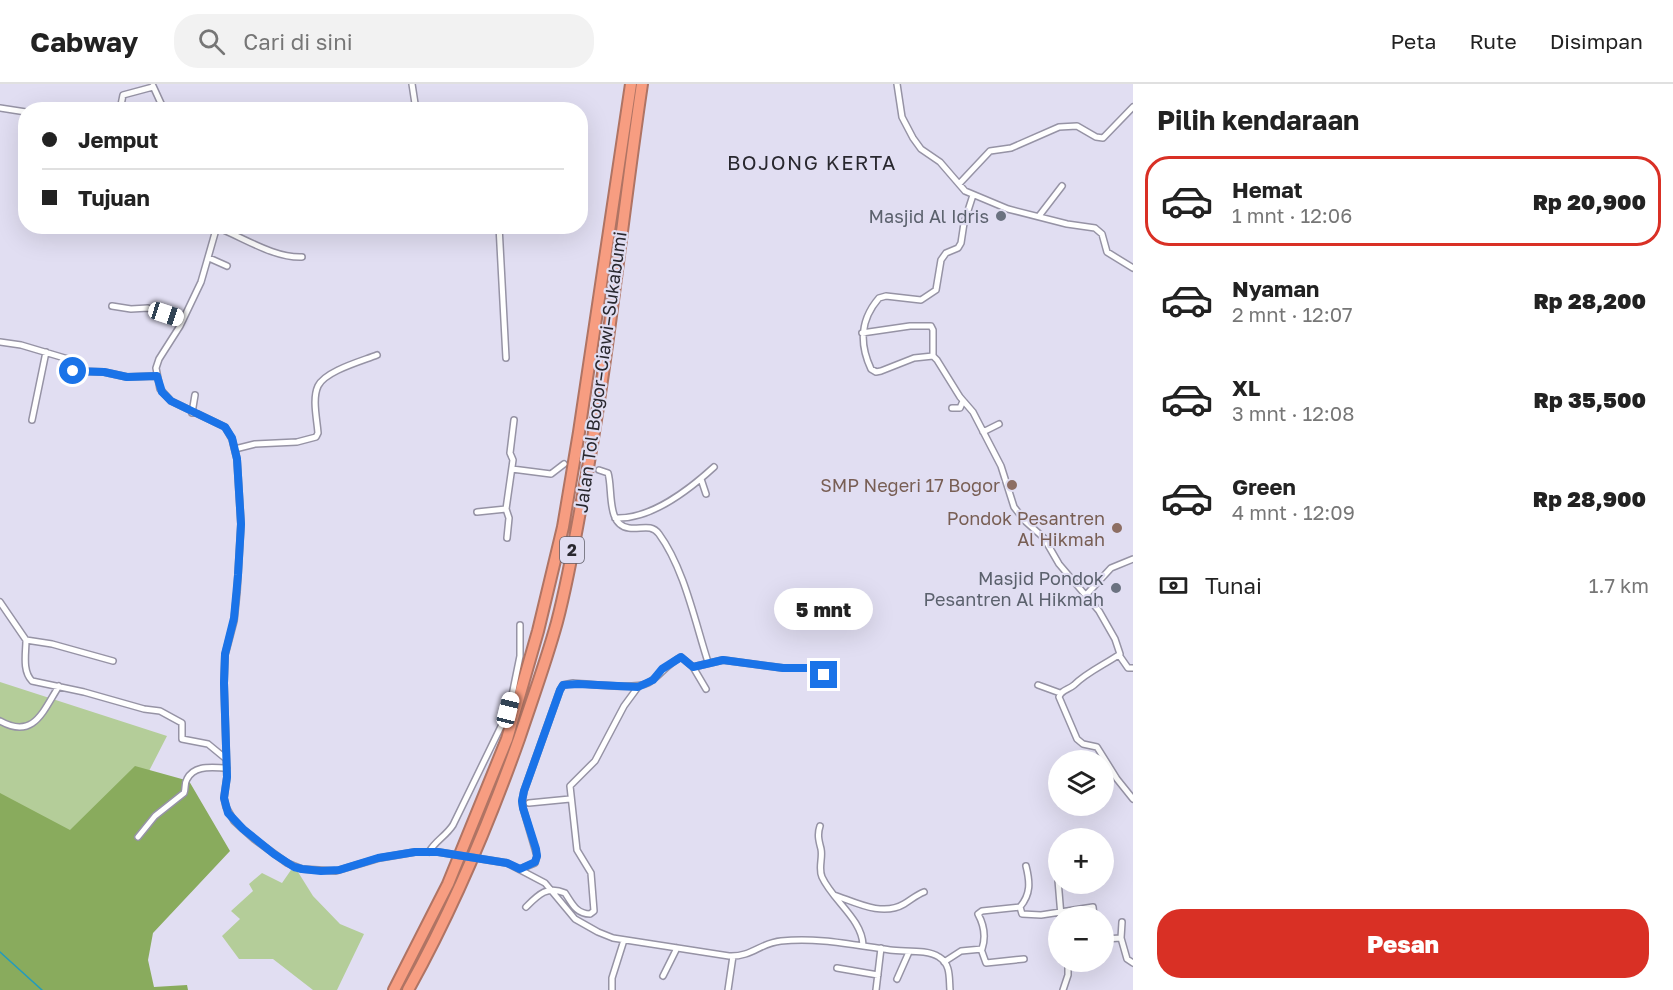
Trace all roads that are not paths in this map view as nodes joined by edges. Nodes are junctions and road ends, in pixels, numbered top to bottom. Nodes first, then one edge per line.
1 (412, 84) edge
2 (631, 84) edge
3 (642, 84) edge
4 (897, 84) edge
5 (153, 86) edge
6 (121, 102) edge
7 (160, 102) edge
8 (415, 102) edge
9 (1133, 107) edge
10 (0, 108) edge
11 (18, 110) edge
12 (959, 184) junction
13 (1062, 186) dead end
14 (974, 195) junction
15 (1039, 216) junction
16 (214, 234) edge
17 (233, 234) edge
18 (499, 234) edge
19 (302, 257) dead end
20 (209, 258) junction
21 (228, 266) dead end
22 (1133, 268) edge
23 (112, 306) dead end
24 (183, 320) junction
25 (862, 333) junction
26 (0, 342) edge
27 (46, 352) junction
28 (377, 355) dead end
29 (933, 356) junction
30 (506, 358) dead end
31 (157, 376) junction
32 (195, 395) dead end
33 (963, 400) junction
34 (952, 408) dead end
35 (192, 412) junction
36 (32, 420) dead end
37 (514, 420) dead end
38 (999, 423) dead end
39 (983, 432) junction
40 (235, 449) junction
41 (564, 464) tunnel mouth
42 (714, 467) dead end
43 (512, 469) junction
44 (599, 470) dead end
45 (700, 479) junction
46 (706, 494) dead end
47 (506, 509) junction
48 (477, 512) dead end
49 (615, 518) junction
50 (507, 538) dead end
51 (1133, 559) edge
52 (1086, 595) junction
53 (0, 602) edge
54 (520, 625) dead end
55 (26, 640) junction
56 (1119, 655) junction
57 (113, 661) dead end
58 (708, 662) junction
59 (693, 667) junction
60 (1133, 668) edge
61 (824, 675) dead end
62 (1038, 685) dead end
63 (59, 686) junction
64 (638, 687) junction
65 (706, 689) dead end
66 (1060, 693) junction
67 (0, 722) edge
68 (225, 758) junction
69 (227, 768) junction
70 (570, 799) junction
71 (1133, 799) edge
72 (529, 803) dead end
73 (820, 826) dead end
74 (138, 837) dead end
75 (429, 852) junction
76 (1026, 866) dead end
77 (520, 869) junction
78 (552, 890) junction
79 (924, 891) dead end
80 (832, 894) junction
81 (526, 907) dead end
82 (1020, 907) junction
83 (1048, 915) edge
84 (1122, 922) dead end
85 (1114, 938) edge
86 (1121, 938) junction
87 (624, 940) junction
88 (863, 945) junction
89 (677, 948) junction
90 (881, 948) junction
91 (981, 949) junction
92 (909, 952) junction
93 (733, 956) junction
94 (1024, 959) dead end
95 (944, 962) junction
96 (1133, 963) edge
97 (837, 968) dead end
98 (1068, 972) edge
99 (878, 975) junction
100 (663, 976) dead end
101 (897, 979) dead end
102 (394, 990) edge
103 (408, 990) edge
104 (612, 990) edge
105 (728, 990) edge
106 (876, 990) edge
107 (950, 990) edge
108 (1063, 990) edge

1 - 8 street
2 - 102 highway, Jalan Tol Bogor–Ciawi–Sukabumi / 2
3 - 103 highway, Jalan Tol Bogor–Ciawi–Sukabumi / 2
4 - 12 street
5 - 6 street
5 - 7 street
9 - 12 street
10 - 11 street
12 - 14 street
13 - 15 street
14 - 15 street
14 - 25 street
15 - 22 street
16 - 20 street
17 - 19 street
18 - 30 street
20 - 21 street
20 - 24 street
23 - 24 street
24 - 31 street
25 - 29 street
25 - 29 street
26 - 27 street
27 - 31 street
27 - 36 street
28 - 40 street
29 - 33 street
31 - 35 street
32 - 35 street
33 - 34 street
33 - 39 street
35 - 40 street
37 - 43 street
38 - 39 street
39 - 52 street
40 - 68 street
41 - 43 street
42 - 45 street
43 - 47 street
44 - 49 street
45 - 46 street
45 - 49 street
47 - 48 street
47 - 50 street
49 - 58 street
51 - 52 street
52 - 56 street
53 - 55 street
54 - 75 street
55 - 57 street
55 - 63 street
56 - 60 street
56 - 66 street
58 - 59 street
58 - 61 street
59 - 64 street
59 - 65 street
62 - 66 street
63 - 67 street
63 - 68 street
64 - 70 street
64 - 77 street
66 - 71 street
68 - 69 street
69 - 74 street
69 - 75 street
70 - 72 street
70 - 78 street
73 - 80 street
75 - 77 street, bridge
76 - 82 street
77 - 78 street
78 - 81 street
78 - 87 street
79 - 80 street
80 - 88 street
82 - 83 street
82 - 91 street
84 - 86 street
85 - 86 street
86 - 96 street
87 - 89 street
87 - 104 street
88 - 90 street
88 - 93 street
89 - 93 street
89 - 100 street
90 - 92 street
90 - 99 street
91 - 94 street
91 - 95 street
92 - 95 street
92 - 101 street
93 - 105 street
95 - 107 street
97 - 99 street
98 - 108 street
99 - 106 street

